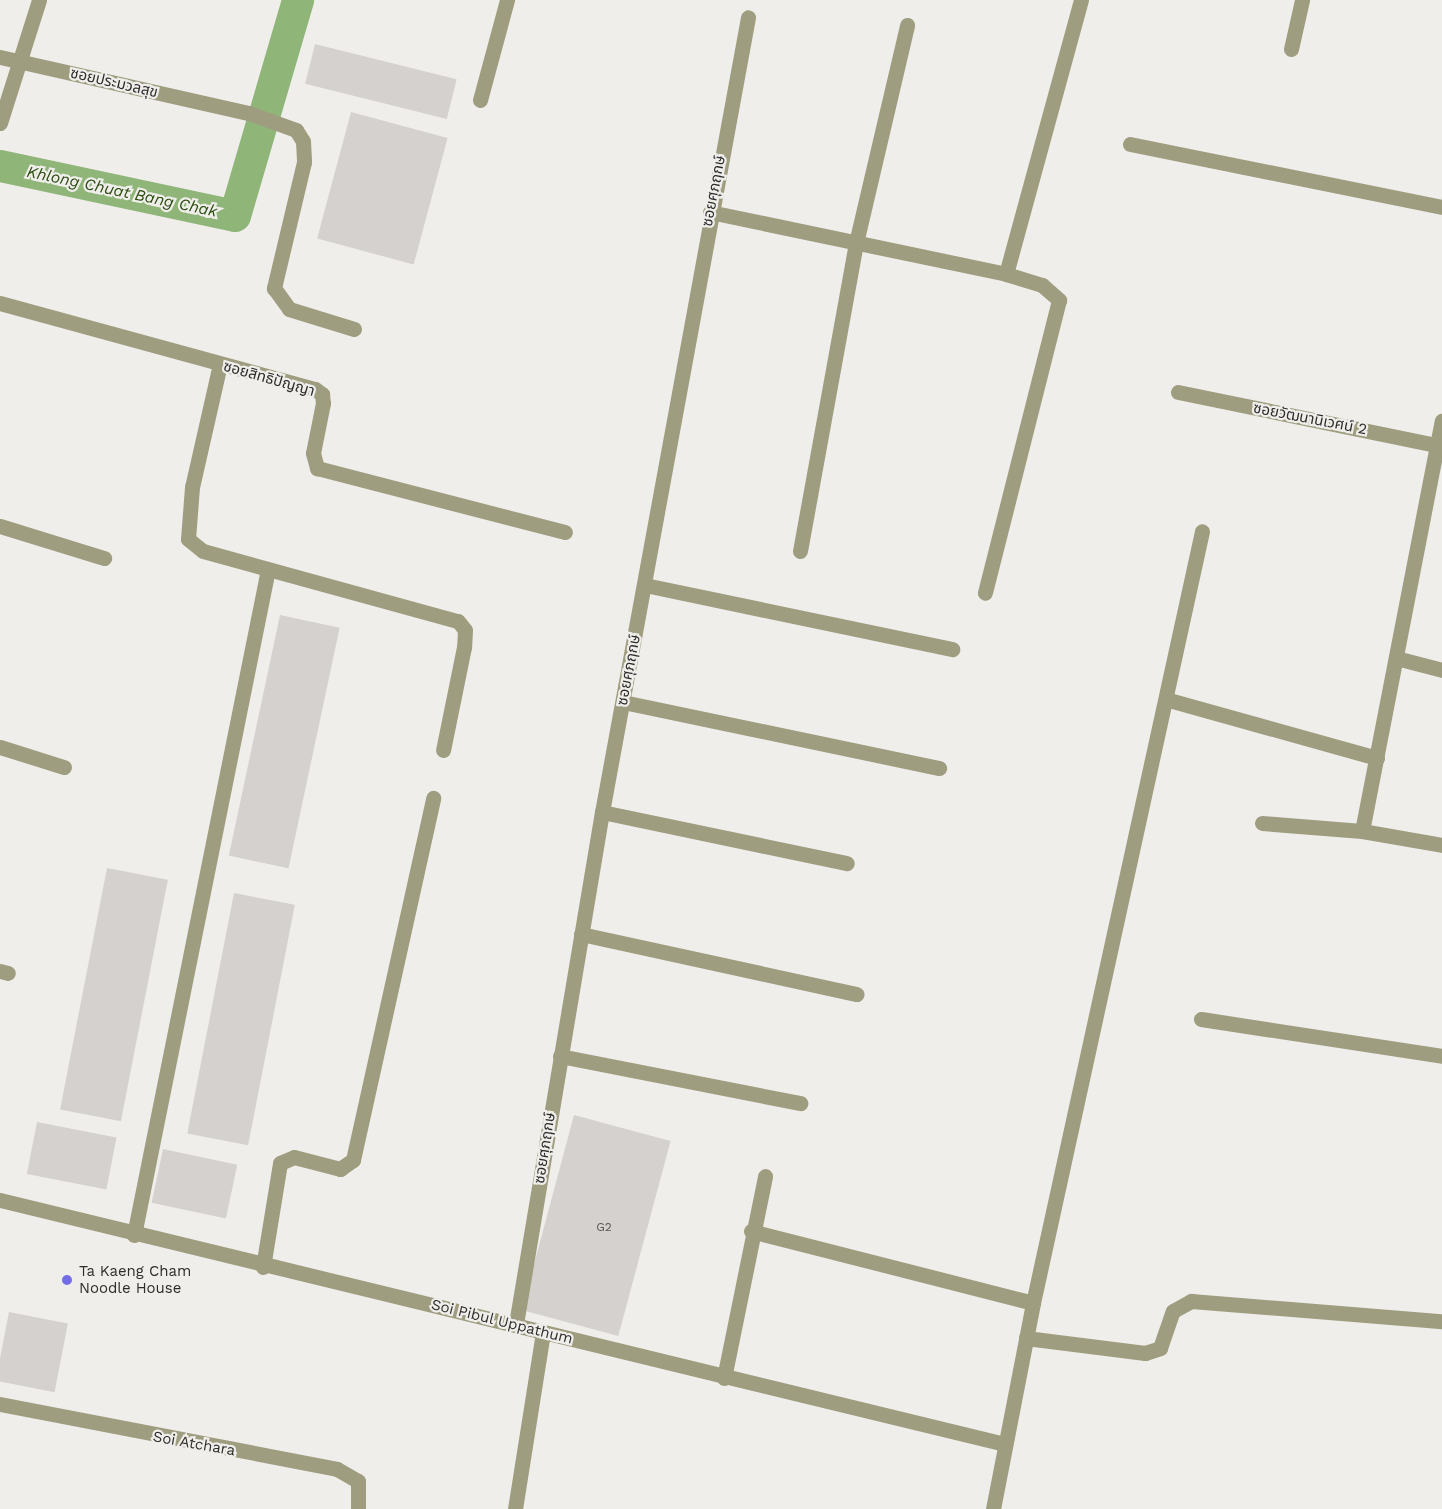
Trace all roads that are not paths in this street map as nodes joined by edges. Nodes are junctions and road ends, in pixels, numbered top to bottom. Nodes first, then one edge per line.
1 (39, 0) edge
2 (507, 0) edge
3 (1081, 0) edge
4 (1302, 0) edge
5 (747, 16) dead end
6 (907, 25) dead end
7 (1291, 48) dead end
8 (0, 57) edge
9 (20, 61) junction
10 (480, 100) dead end
11 (0, 123) edge
12 (1130, 144) dead end
13 (1442, 207) edge
14 (710, 212) junction
15 (856, 243) junction
16 (1006, 274) junction
17 (0, 303) edge
18 (354, 329) dead end
19 (220, 364) junction
20 (1178, 392) dead end
21 (1442, 421) edge
22 (1439, 445) edge
23 (0, 526) edge
24 (1202, 531) dead end
25 (565, 532) dead end
26 (800, 551) dead end
27 (104, 558) dead end
28 (268, 568) junction
29 (645, 585) junction
30 (985, 593) dead end
31 (952, 649) dead end
32 (1396, 658) junction
33 (1442, 670) edge
34 (1169, 700) junction
35 (623, 702) junction
36 (0, 747) edge
37 (443, 750) dead end
38 (1377, 758) junction
39 (64, 767) dead end
40 (939, 768) dead end
41 (433, 798) dead end
42 (602, 812) junction
43 (1262, 823) dead end
44 (1362, 831) junction
45 (1442, 845) edge
46 (847, 863) dead end
47 (581, 934) junction
48 (857, 994) dead end
49 (1202, 1018) dead end
50 (560, 1056) junction
51 (1442, 1056) edge
52 (800, 1102) dead end
53 (765, 1176) dead end
54 (0, 1200) edge
55 (751, 1231) junction
56 (134, 1235) junction
57 (263, 1267) junction
58 (1033, 1304) junction
59 (1442, 1322) edge
60 (516, 1324) junction
61 (543, 1332) junction
62 (1026, 1338) junction
63 (724, 1378) junction
64 (0, 1404) edge
65 (1005, 1444) junction
66 (358, 1509) edge
67 (514, 1509) edge
68 (993, 1509) edge

1 - 9 street
2 - 10 street
3 - 16 street
4 - 7 street
5 - 14 street, ซอยศุภฤกษ์
6 - 15 street
8 - 9 street, ซอยประมวลสุข
9 - 11 street
9 - 18 street, ซอยประมวลสุข
12 - 13 street
14 - 15 street
14 - 29 street, ซอยศุภฤกษ์
15 - 16 street
15 - 26 street
16 - 30 street
17 - 19 street, ซอยสิทธิปัญญา
19 - 25 street, ซอยสิทธิปัญญา
19 - 28 street
20 - 22 street, ซอยวัฒนานิเวศน์ 2
21 - 22 street
22 - 32 street
23 - 27 street
24 - 34 street
28 - 37 street
28 - 56 street
29 - 31 street
29 - 35 street, ซอยศุภฤกษ์
32 - 33 street
32 - 38 street
34 - 38 street
34 - 58 street
35 - 40 street
35 - 42 street, ซอยศุภฤกษ์
36 - 39 street
38 - 44 street
41 - 57 street
42 - 46 street
42 - 47 street, ซอยศุภฤกษ์
43 - 44 street
44 - 45 street
47 - 48 street
47 - 50 street, ซอยศุภฤกษ์
49 - 51 street
50 - 52 street
50 - 60 street, ซอยศุภฤกษ์
53 - 55 street
54 - 56 street, Soi Pibul Uppathum
55 - 58 street
55 - 63 street
56 - 57 street, Soi Pibul Uppathum
57 - 60 street, Soi Pibul Uppathum
58 - 62 street
59 - 62 street
60 - 61 street, Soi Pibul Uppathum
61 - 63 street, Soi Pibul Uppathum
61 - 67 street
62 - 65 street
63 - 65 street, Soi Pibul Uppathum
64 - 66 street, Soi Atchara
65 - 68 street

